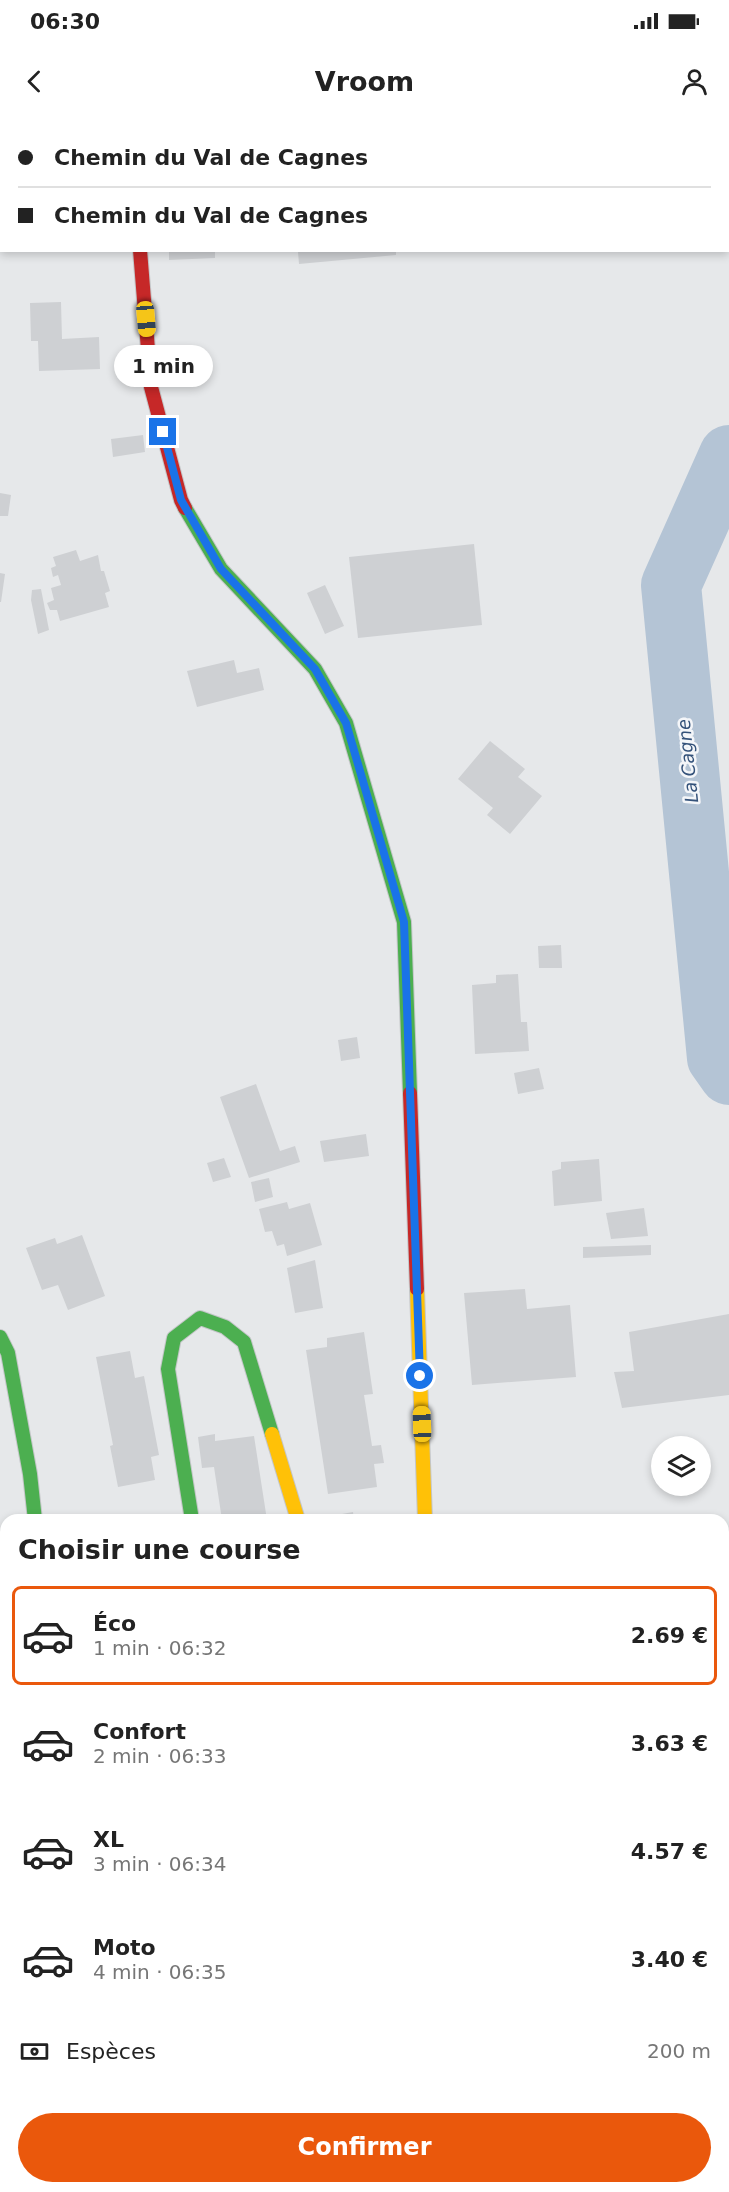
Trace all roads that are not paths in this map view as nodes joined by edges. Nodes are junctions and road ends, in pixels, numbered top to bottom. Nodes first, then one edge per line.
1 (140, 252) edge
2 (3, 1350) edge
3 (33, 1514) edge
4 (191, 1514) edge
5 (296, 1514) edge
6 (425, 1514) edge

1 - 6 street
2 - 3 street
4 - 5 street

